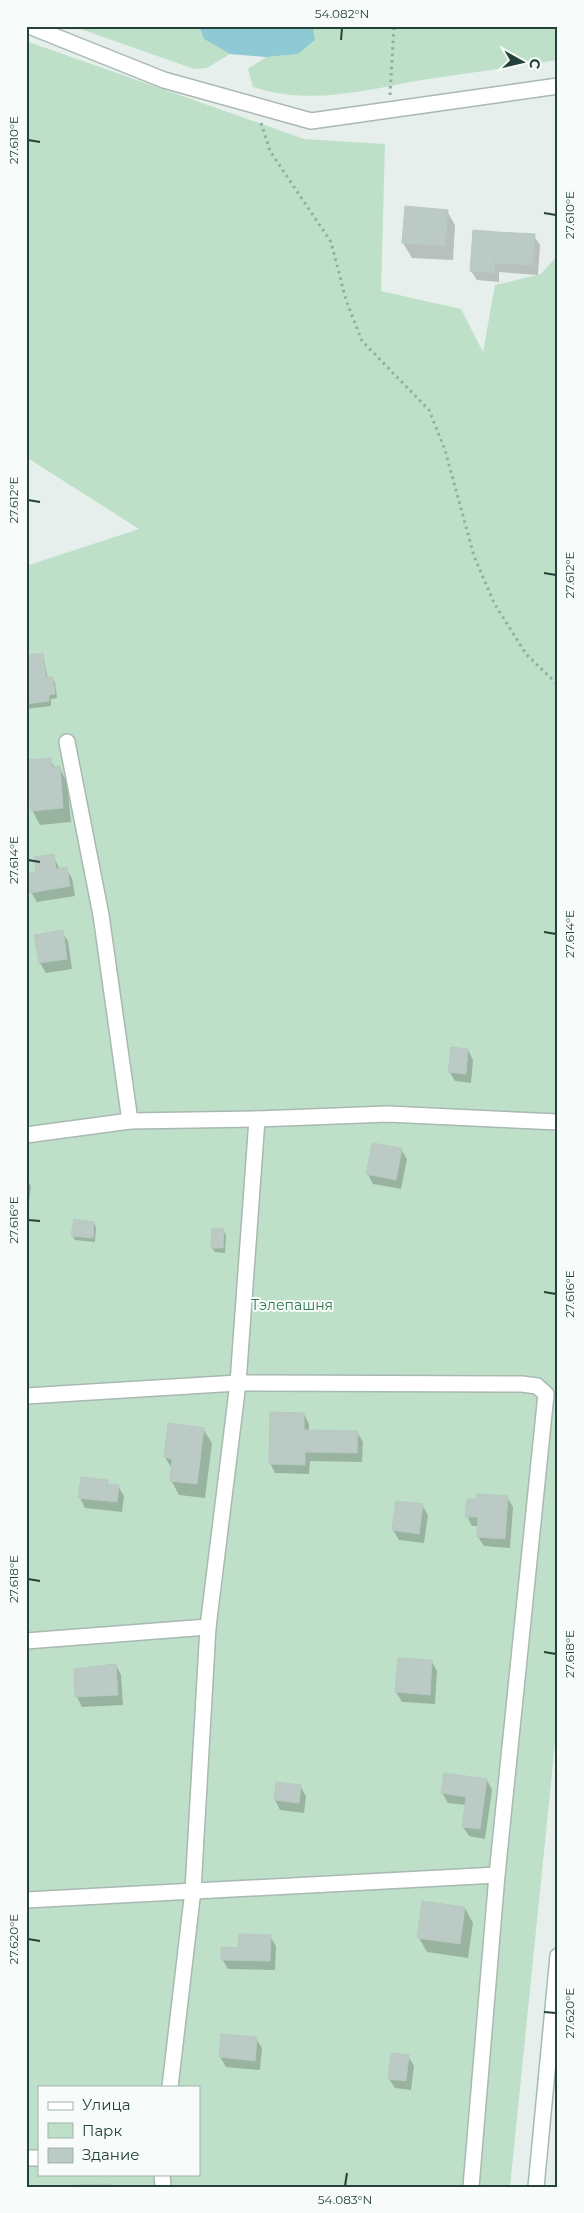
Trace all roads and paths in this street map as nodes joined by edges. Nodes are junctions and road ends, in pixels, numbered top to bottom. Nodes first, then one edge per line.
1 (28, 26) edge
2 (394, 26) edge
3 (558, 86) edge
4 (255, 106) junction
5 (389, 111) junction
6 (558, 685) edge
7 (68, 742) dead end
8 (257, 1120) junction
9 (130, 1121) junction
10 (558, 1122) edge
11 (26, 1135) edge
12 (238, 1383) junction
13 (26, 1396) edge
14 (208, 1627) junction
15 (26, 1641) edge
16 (497, 1875) junction
17 (193, 1890) junction
18 (26, 1900) edge
19 (558, 1956) edge
20 (170, 2086) edge
21 (471, 2187) edge
22 (536, 2187) edge

1 - 4 street
2 - 5 path
3 - 5 street
4 - 5 street
4 - 6 path
7 - 9 street
8 - 9 street
8 - 10 street
8 - 12 street
9 - 11 street
12 - 13 street
12 - 14 street
12 - 16 street
14 - 15 street
14 - 17 street
16 - 17 street
16 - 21 street
17 - 18 street
17 - 20 street
19 - 22 street

